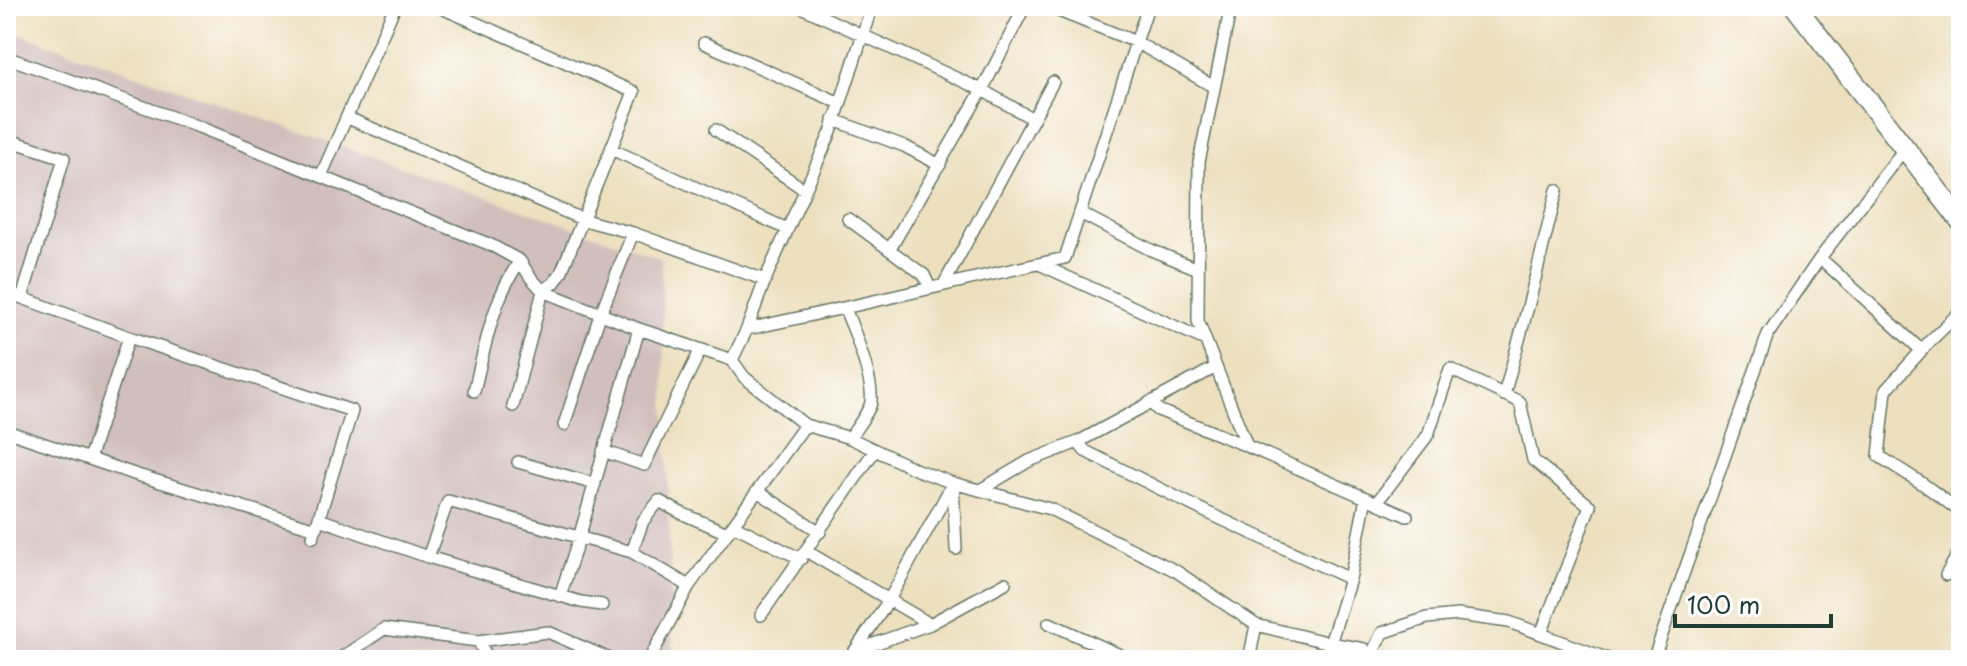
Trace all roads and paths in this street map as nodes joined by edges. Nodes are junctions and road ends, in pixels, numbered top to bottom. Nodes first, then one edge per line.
1 (395, 6) edge
2 (437, 6) edge
3 (799, 6) edge
4 (872, 6) edge
5 (1025, 6) edge
6 (1046, 6) edge
7 (1148, 6) edge
8 (1231, 6) edge
9 (1795, 6) edge
10 (862, 35) junction
11 (1136, 42) junction
12 (704, 43) dead end
13 (6, 57) edge
14 (1053, 82) dead end
15 (1214, 87) junction
16 (982, 90) junction
17 (840, 103) junction
18 (348, 118) junction
19 (1033, 119) junction
20 (834, 120) junction
21 (716, 130) dead end
22 (6, 139) edge
23 (1905, 148) junction
24 (611, 149) junction
25 (940, 165) junction
26 (321, 176) junction
27 (805, 190) junction
28 (1557, 190) dead end
29 (1080, 213) junction
30 (1960, 216) edge
31 (848, 219) dead end
32 (584, 220) junction
33 (787, 229) junction
34 (633, 233) junction
35 (890, 249) junction
36 (1820, 258) junction
37 (520, 261) junction
38 (1039, 264) junction
39 (1198, 269) junction
40 (765, 280) junction
41 (944, 284) junction
42 (930, 288) junction
43 (543, 291) junction
44 (6, 292) edge
45 (22, 298) junction
46 (845, 309) junction
47 (1961, 314) edge
48 (600, 315) junction
49 (639, 329) junction
50 (747, 329) junction
51 (129, 337) junction
52 (1205, 340) junction
53 (1921, 350) junction
54 (700, 351) junction
55 (732, 360) junction
56 (1216, 367) junction
57 (474, 391) dead end
58 (1504, 395) junction
59 (1150, 402) junction
60 (513, 406) dead end
61 (564, 425) dead end
62 (805, 425) junction
63 (6, 431) edge
64 (850, 438) junction
65 (1078, 442) junction
66 (1247, 446) junction
67 (875, 450) junction
68 (603, 451) junction
69 (89, 459) junction
70 (518, 462) dead end
71 (953, 483) junction
72 (595, 484) junction
73 (980, 490) junction
74 (757, 491) junction
75 (1372, 500) junction
76 (1961, 512) edge
77 (1407, 516) dead end
78 (316, 528) junction
79 (730, 529) junction
80 (820, 532) junction
81 (579, 538) junction
82 (956, 549) dead end
83 (1961, 549) edge
84 (632, 552) junction
85 (804, 555) junction
86 (428, 557) junction
87 (1946, 575) dead end
88 (1350, 579) junction
89 (1005, 583) dead end
90 (689, 586) junction
91 (560, 596) junction
92 (889, 600) junction
93 (602, 605) dead end
94 (761, 615) dead end
95 (1049, 623) dead end
96 (930, 624) junction
97 (1256, 625) junction
98 (1541, 634) junction
99 (478, 641) junction
100 (1330, 643) junction
101 (605, 659) edge
102 (847, 659) edge
103 (338, 660) edge
104 (489, 660) edge
105 (649, 660) edge
106 (1131, 660) edge
107 (1249, 660) edge
108 (1325, 660) edge
109 (1368, 660) edge
110 (1611, 660) edge
111 (1653, 660) edge

1 - 18 street
2 - 24 street
3 - 10 street
4 - 10 street
5 - 16 street
6 - 11 street
7 - 11 street
8 - 15 street
9 - 23 highway
10 - 16 street
10 - 17 street
11 - 15 street
11 - 29 street
12 - 17 street
13 - 26 street
14 - 19 street
15 - 39 street
16 - 19 street
16 - 25 street
17 - 20 street
18 - 26 street
18 - 32 street
19 - 41 street
20 - 25 street
20 - 27 street
21 - 27 street
22 - 45 street
23 - 30 highway
23 - 36 street
24 - 32 street
24 - 33 street
25 - 35 street
26 - 37 street
27 - 33 street
28 - 58 street
29 - 38 street
29 - 39 street
31 - 35 street
32 - 34 street
32 - 43 street
33 - 40 street
34 - 40 street
34 - 48 street
35 - 42 street
36 - 53 street
36 - 111 street
37 - 43 street
37 - 57 street
38 - 41 street
38 - 52 street
39 - 52 street
40 - 50 street
41 - 42 street
42 - 46 street
43 - 48 street
43 - 60 street
44 - 45 street
45 - 51 street
46 - 50 street
46 - 64 street
47 - 53 street
48 - 49 street
48 - 61 street
49 - 54 street
49 - 68 street
50 - 55 street
51 - 69 street
51 - 78 street
52 - 56 street
53 - 76 street
54 - 55 street
54 - 68 street
55 - 62 street
56 - 59 street
56 - 66 street
58 - 75 street
58 - 98 street
59 - 65 street
59 - 66 street
62 - 64 street
62 - 74 street
63 - 69 street
64 - 67 street
65 - 73 street
65 - 88 street
66 - 75 street
67 - 71 street
67 - 80 street
68 - 72 street
69 - 78 street
70 - 72 street
71 - 73 street
71 - 82 street
71 - 92 street
72 - 81 street
73 - 97 street
74 - 79 street
74 - 80 street
75 - 77 street
75 - 88 street
78 - 86 street
79 - 84 street
79 - 85 street
79 - 90 street
80 - 85 street
81 - 84 street
81 - 86 street
81 - 91 street
83 - 87 street
84 - 90 street
85 - 92 street
85 - 94 street
86 - 91 street
88 - 100 street
89 - 96 street
90 - 105 street
91 - 93 street
92 - 96 street
92 - 102 street
95 - 106 street
96 - 102 street
97 - 100 street
97 - 107 street
98 - 109 street
98 - 110 street
99 - 101 street
99 - 103 street
99 - 104 street
100 - 108 street
100 - 109 street

